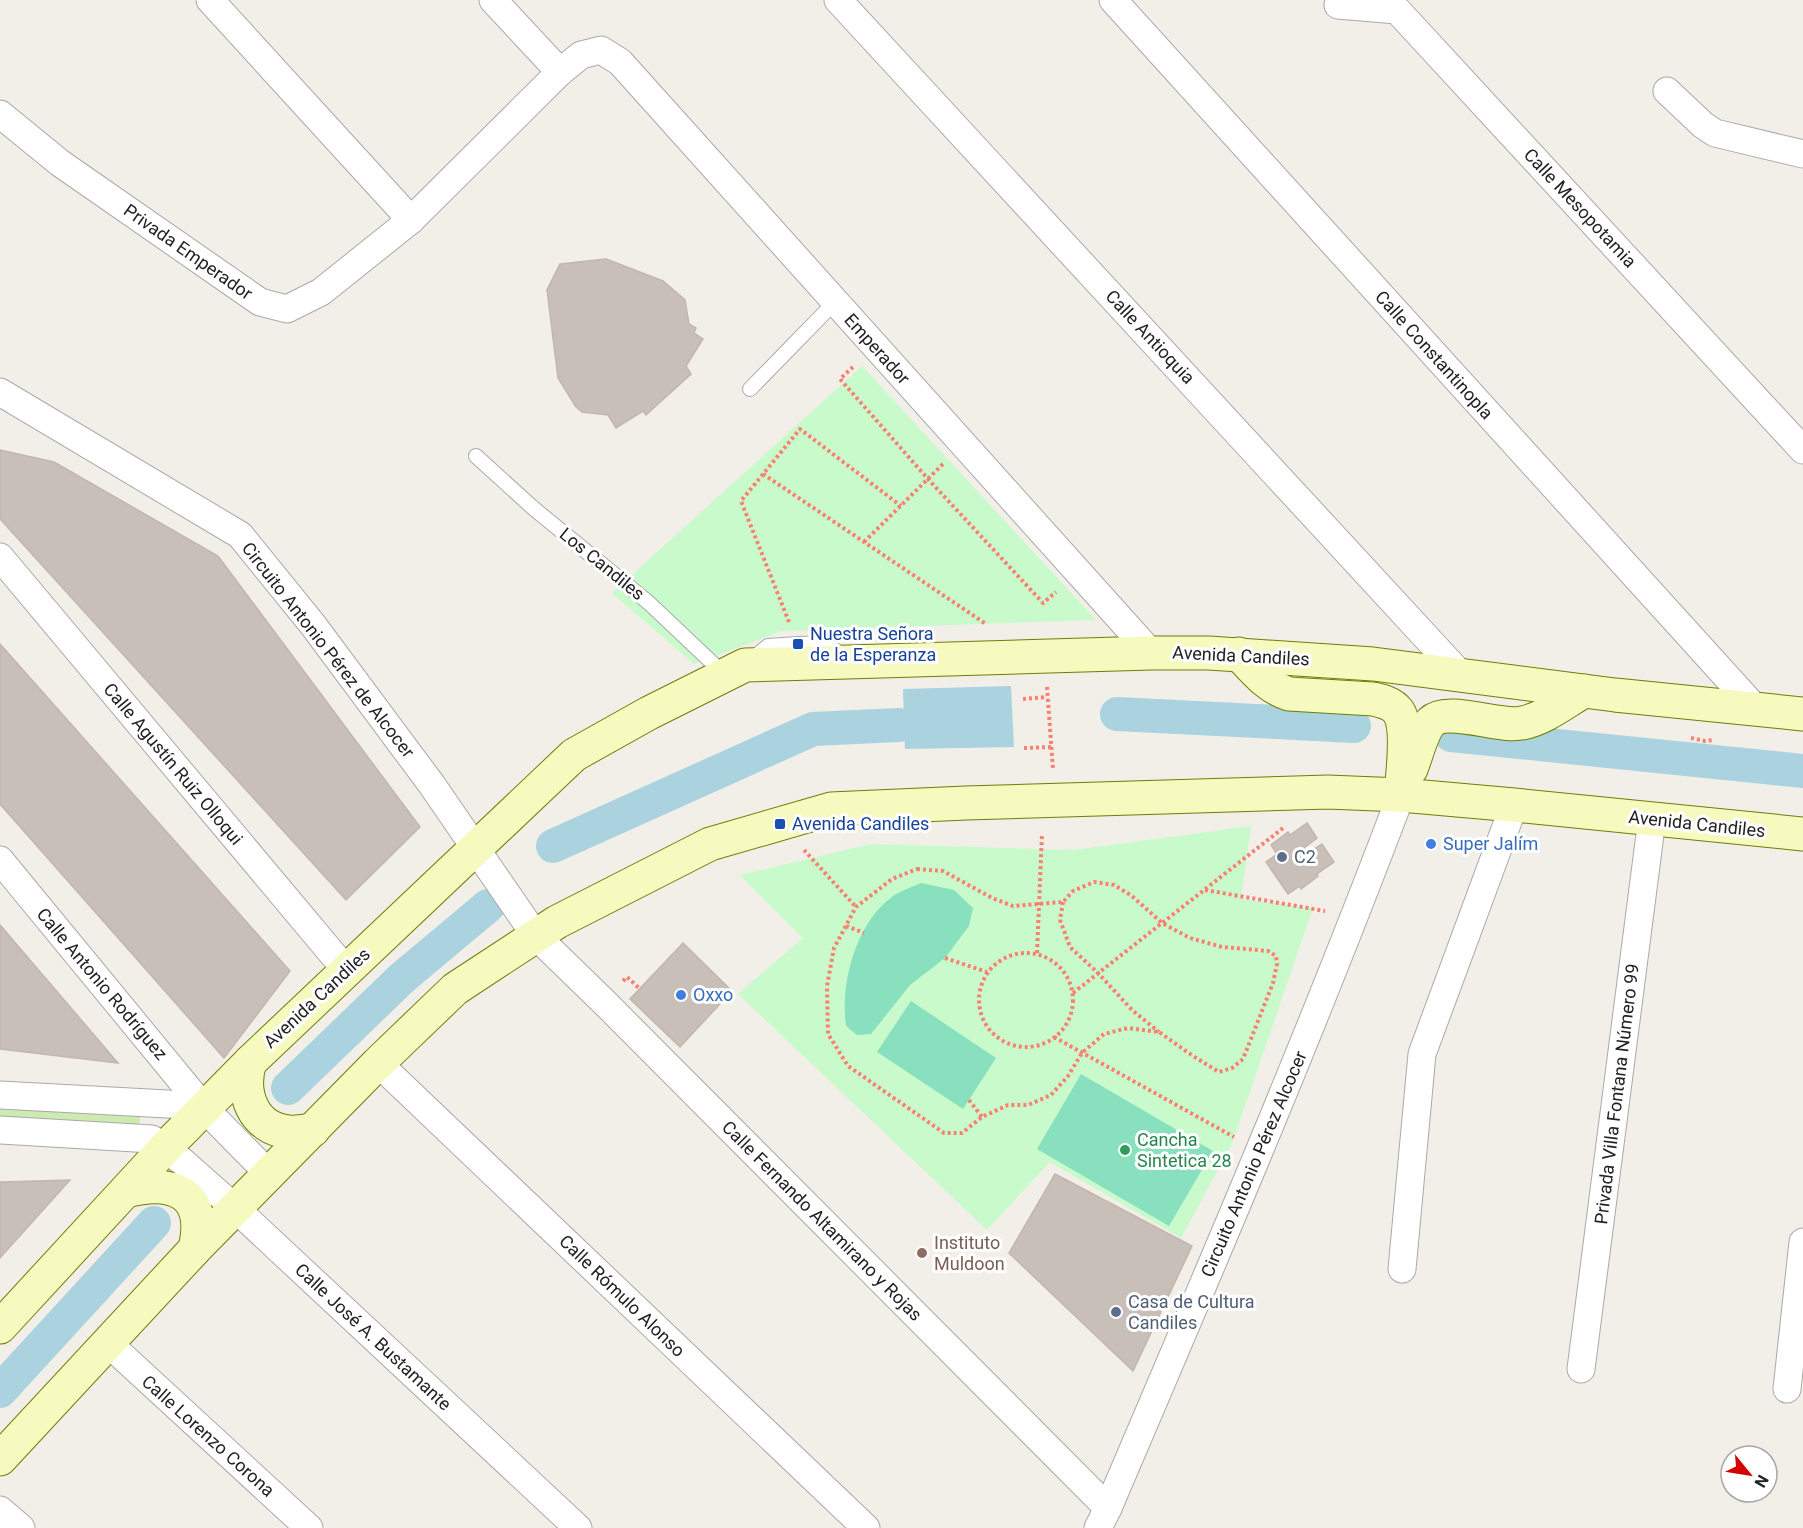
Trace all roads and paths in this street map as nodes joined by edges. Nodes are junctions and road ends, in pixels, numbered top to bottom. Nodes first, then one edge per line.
1 (210, 0) edge
2 (493, 0) edge
3 (838, 0) edge
4 (1113, 0) edge
5 (1338, 5) dead end
6 (601, 50) joint
7 (560, 72) junction
8 (1667, 91) dead end
9 (0, 114) edge
10 (1803, 154) edge
11 (411, 220) junction
12 (835, 302) junction
13 (875, 346) junction
14 (750, 389) dead end
15 (0, 392) edge
16 (963, 445) junction
17 (1803, 450) edge
18 (476, 456) dead end
19 (763, 474) junction
20 (928, 479) junction
21 (901, 506) junction
22 (864, 542) junction
23 (0, 557) edge
24 (1079, 572) junction
25 (986, 624) dead end
26 (798, 644) junction
27 (1151, 652) junction
28 (1239, 654) junction
29 (852, 662) junction
30 (735, 670) junction
31 (1461, 675) junction
32 (1047, 690) dead end
33 (1584, 691) junction
34 (1047, 697) junction
35 (1023, 699) dead end
36 (1756, 709) junction
37 (1803, 714) edge
38 (1052, 747) junction
39 (1024, 748) dead end
40 (1053, 761) dead end
41 (1401, 795) junction
42 (1044, 801) junction
43 (1514, 805) junction
44 (1652, 819) junction
45 (780, 825) junction
46 (1284, 827) dead end
47 (1803, 834) edge
48 (481, 855) junction
49 (0, 861) edge
50 (1204, 890) junction
51 (1063, 902) junction
52 (1039, 905) junction
53 (856, 907) junction
54 (1355, 916) junction
55 (1162, 923) junction
56 (527, 924) junction
57 (846, 926) junction
58 (864, 933) dead end
59 (1037, 953) junction
60 (945, 958) dead end
61 (346, 970) junction
62 (987, 972) junction
63 (1098, 973) junction
64 (1073, 993) junction
65 (1159, 1032) junction
66 (1054, 1037) junction
67 (1082, 1053) junction
68 (250, 1062) junction
69 (378, 1063) junction
70 (0, 1095) edge
71 (969, 1100) dead end
72 (211, 1115) junction
73 (982, 1117) junction
74 (0, 1130) edge
75 (313, 1130) junction
76 (1261, 1151) junction
77 (259, 1163) junction
78 (172, 1166) junction
79 (215, 1203) junction
80 (1803, 1242) edge
81 (1402, 1269) dead end
82 (0, 1327) edge
83 (108, 1343) junction
84 (1581, 1369) dead end
85 (1786, 1389) dead end
86 (0, 1459) edge
87 (0, 1510) edge
88 (1103, 1518) edge
89 (21, 1528) edge
90 (309, 1528) edge
91 (578, 1528) edge
92 (866, 1528) edge

1 - 11 street
2 - 7 street
3 - 31 street, Calle Antioquia
4 - 36 street, Calle Constantinopla
5 - 17 street, Calle Mesopotamia
6 - 7 street, Privada Emperador
6 - 12 street, Emperador
7 - 11 street, Privada Emperador
8 - 10 street
9 - 11 street, Privada Emperador
12 - 13 street, Emperador
12 - 14 lane
13 - 16 street, Emperador
13 - 20 path
15 - 48 street, Circuito Antonio Pérez de Alcocer
16 - 20 path
16 - 24 street, Emperador
18 - 30 lane, Los Candiles
19 - 21 path
19 - 22 path
19 - 26 path
20 - 21 path
20 - 24 path
21 - 22 path
22 - 25 path
23 - 61 street, Calle Agustín Ruiz Olloqui
24 - 27 street, Emperador
26 - 29 lane
26 - 30 lane
27 - 28 main road, Avenida Candiles
27 - 29 main road, Avenida Candiles
28 - 31 main road, Avenida Candiles
28 - 41 main road
29 - 30 main road, Avenida Candiles
30 - 48 main road, Avenida Candiles
31 - 33 main road, Avenida Candiles
32 - 34 path
33 - 36 main road, Avenida Candiles
33 - 41 main road
34 - 35 path
34 - 38 path
36 - 37 main road, Avenida Candiles
38 - 39 path
38 - 40 path
41 - 42 main road, Avenida Candiles
41 - 43 main road, Avenida Candiles
41 - 54 street, Circuito Antonio Pérez Alcocer
42 - 45 main road, Avenida Candiles
42 - 52 path
43 - 44 main road, Avenida Candiles
43 - 81 street
44 - 47 main road, Avenida Candiles
44 - 84 street, Privada Villa Fontana Número 99
45 - 53 path
45 - 56 main road, Avenida Candiles
46 - 50 path
48 - 56 street, Circuito Antonio Pérez de Alcocer
48 - 61 main road, Avenida Candiles
49 - 72 street, Calle Antonio Rodríguez
50 - 54 path
50 - 55 path
51 - 52 path
51 - 55 path
51 - 63 path
52 - 53 path
52 - 59 path
53 - 57 path
54 - 76 street, Circuito Antonio Pérez Alcocer
55 - 63 path
55 - 65 path
56 - 69 main road, Avenida Candiles
56 - 88 street, Calle Fernando Altamirano y Rojas
57 - 58 path
57 - 73 path
59 - 62 path
59 - 64 path
60 - 62 path
61 - 68 main road, Avenida Candiles
62 - 66 path
63 - 64 path
63 - 65 path
64 - 66 path
65 - 67 path
66 - 67 path
67 - 73 path
67 - 76 path
68 - 72 main road, Avenida Candiles
68 - 75 main road
69 - 75 main road, Avenida Candiles
69 - 92 street, Calle Rómulo Alonso
70 - 72 street
71 - 73 path
72 - 77 street, Calle Antonio Rodríguez
72 - 78 main road, Avenida Candiles
74 - 78 street
75 - 77 main road, Avenida Candiles
76 - 88 street, Circuito Antonio Pérez Alcocer
77 - 79 main road, Avenida Candiles
78 - 79 main road
78 - 82 main road, Avenida Candiles
79 - 83 main road
79 - 91 street, Calle José A. Bustamante
80 - 85 street
83 - 86 main road
83 - 90 street, Calle Lorenzo Corona
87 - 89 street

